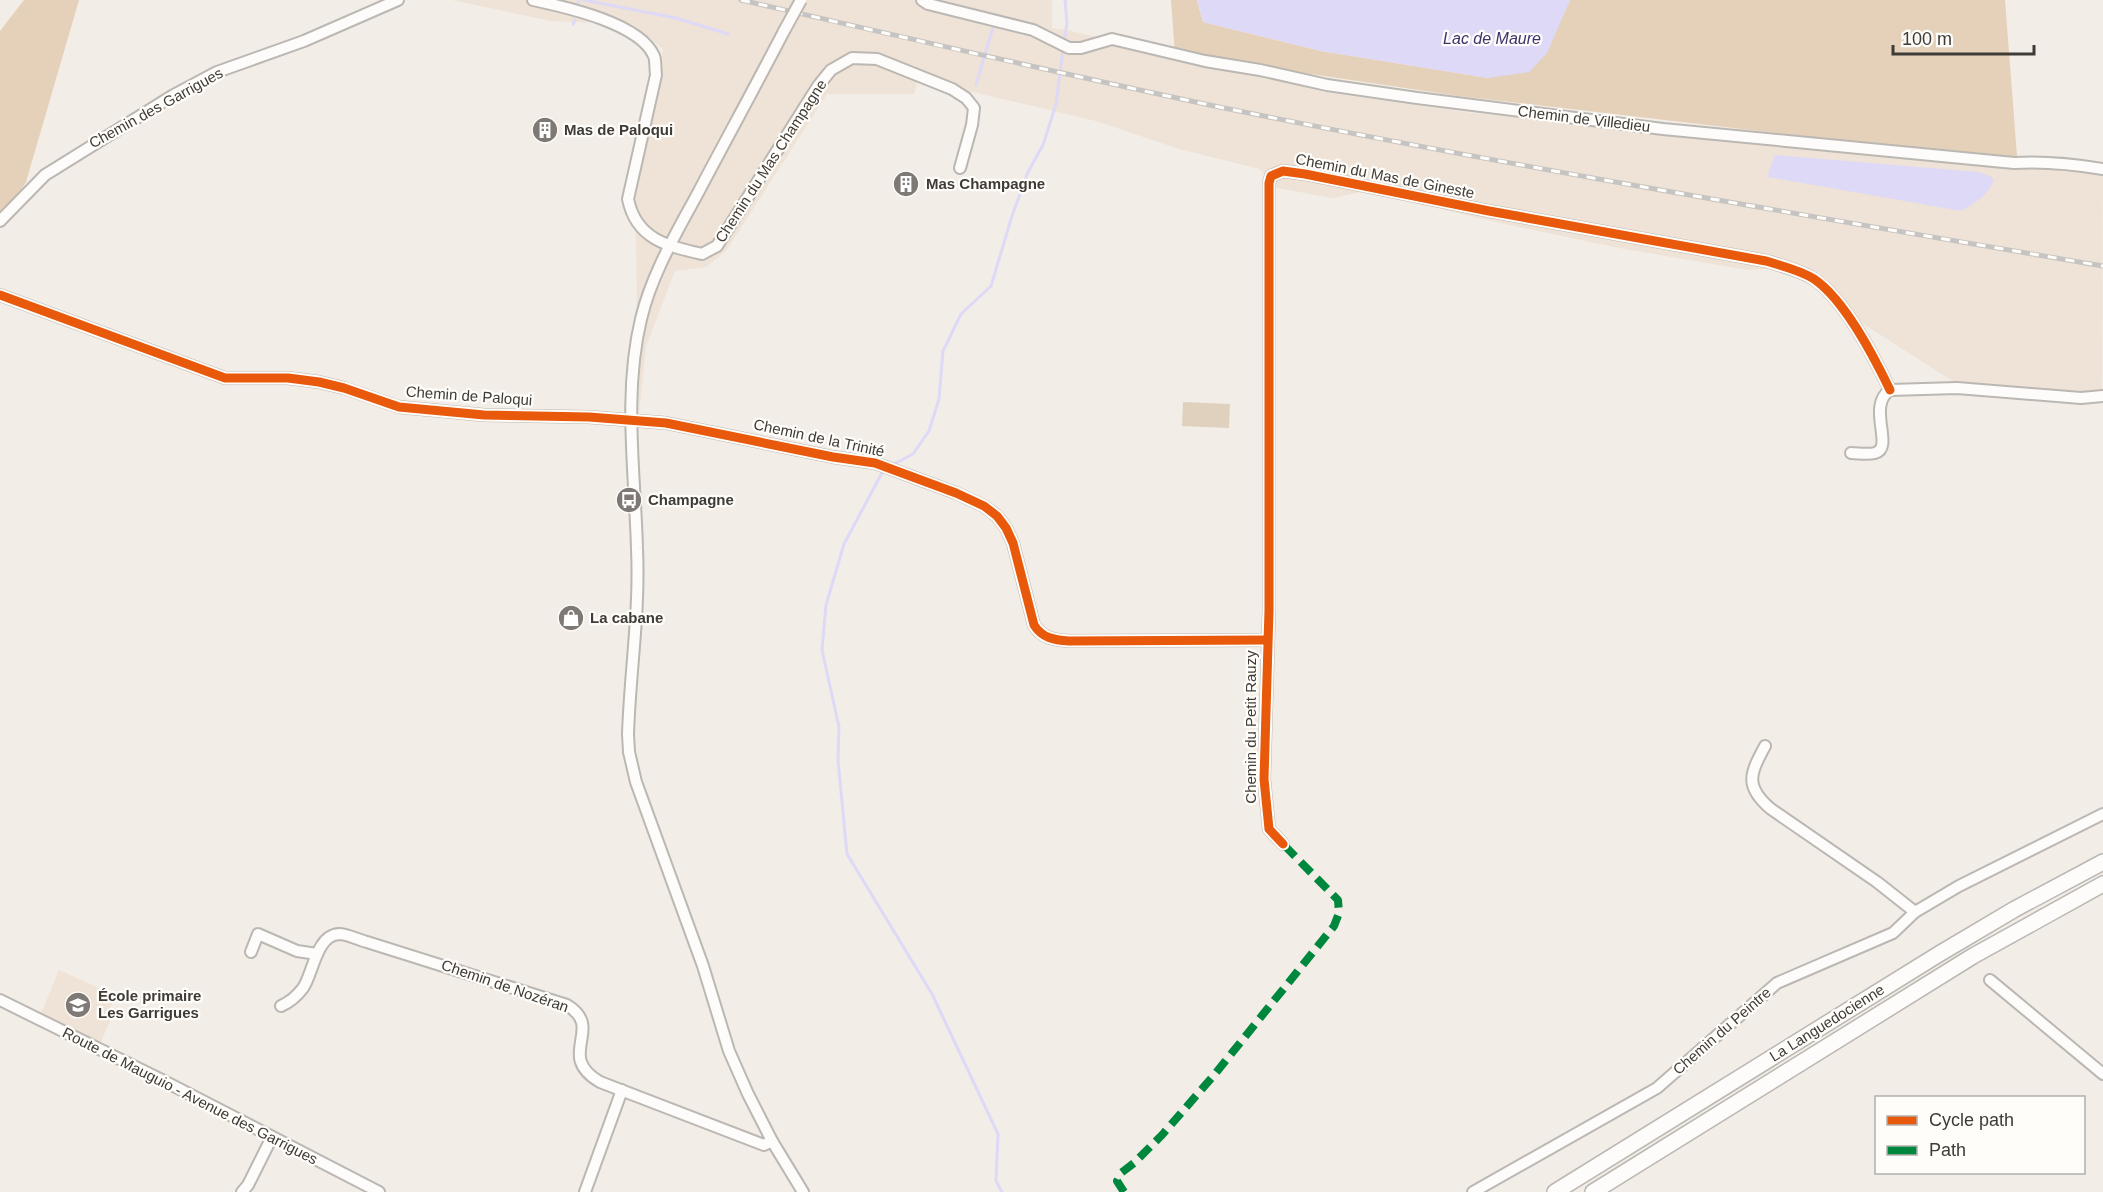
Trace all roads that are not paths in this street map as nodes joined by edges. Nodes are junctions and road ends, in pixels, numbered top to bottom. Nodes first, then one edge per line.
1 (398, 0) edge
2 (533, 0) edge
3 (801, 0) edge
4 (922, 0) edge
5 (960, 168) dead end
6 (2103, 169) edge
7 (0, 221) edge
8 (670, 246) junction
9 (0, 295) edge
10 (1890, 390) junction
11 (2103, 396) edge
12 (631, 419) junction
13 (1851, 453) dead end
14 (1266, 640) junction
15 (1765, 746) dead end
16 (2103, 814) edge
17 (1283, 844) dead end
18 (2103, 862) edge
19 (2103, 885) edge
20 (1915, 912) junction
21 (251, 952) dead end
22 (317, 954) junction
23 (1990, 980) dead end
24 (0, 1000) edge
25 (281, 1006) dead end
26 (2103, 1074) edge
27 (622, 1090) junction
28 (272, 1137) junction
29 (772, 1141) junction
30 (242, 1192) edge
31 (379, 1192) edge
32 (585, 1192) edge
33 (803, 1192) edge
34 (1473, 1192) edge
35 (1555, 1192) edge
36 (1593, 1192) edge

1 - 7 street, Chemin des Garrigues
2 - 8 street
3 - 8 street, bridge
4 - 6 street, Chemin de Villedieu
5 - 8 street, Chemin du Mas Champagne
8 - 12 street
9 - 12 street, Chemin de Paloqui
10 - 11 street
10 - 13 street
10 - 14 street, Chemin du Mas de Gineste
12 - 14 street, Chemin de la Trinité
12 - 29 street
14 - 17 street, Chemin du Petit Rauzy
15 - 20 street
16 - 20 street, Chemin du Peintre
18 - 35 highway, La Languedocienne
19 - 36 highway, La Languedocienne
20 - 34 street, Chemin du Peintre
21 - 22 street
22 - 25 street, Chemin de Nozéran
22 - 27 street, Chemin de Nozéran
23 - 26 street
24 - 28 street, Route de Mauguio - Avenue des Garrigues
27 - 29 street, Chemin de Nozéran
27 - 32 street
28 - 30 street
28 - 31 street, Route de Mauguio - Avenue des Garrigues
29 - 33 street

